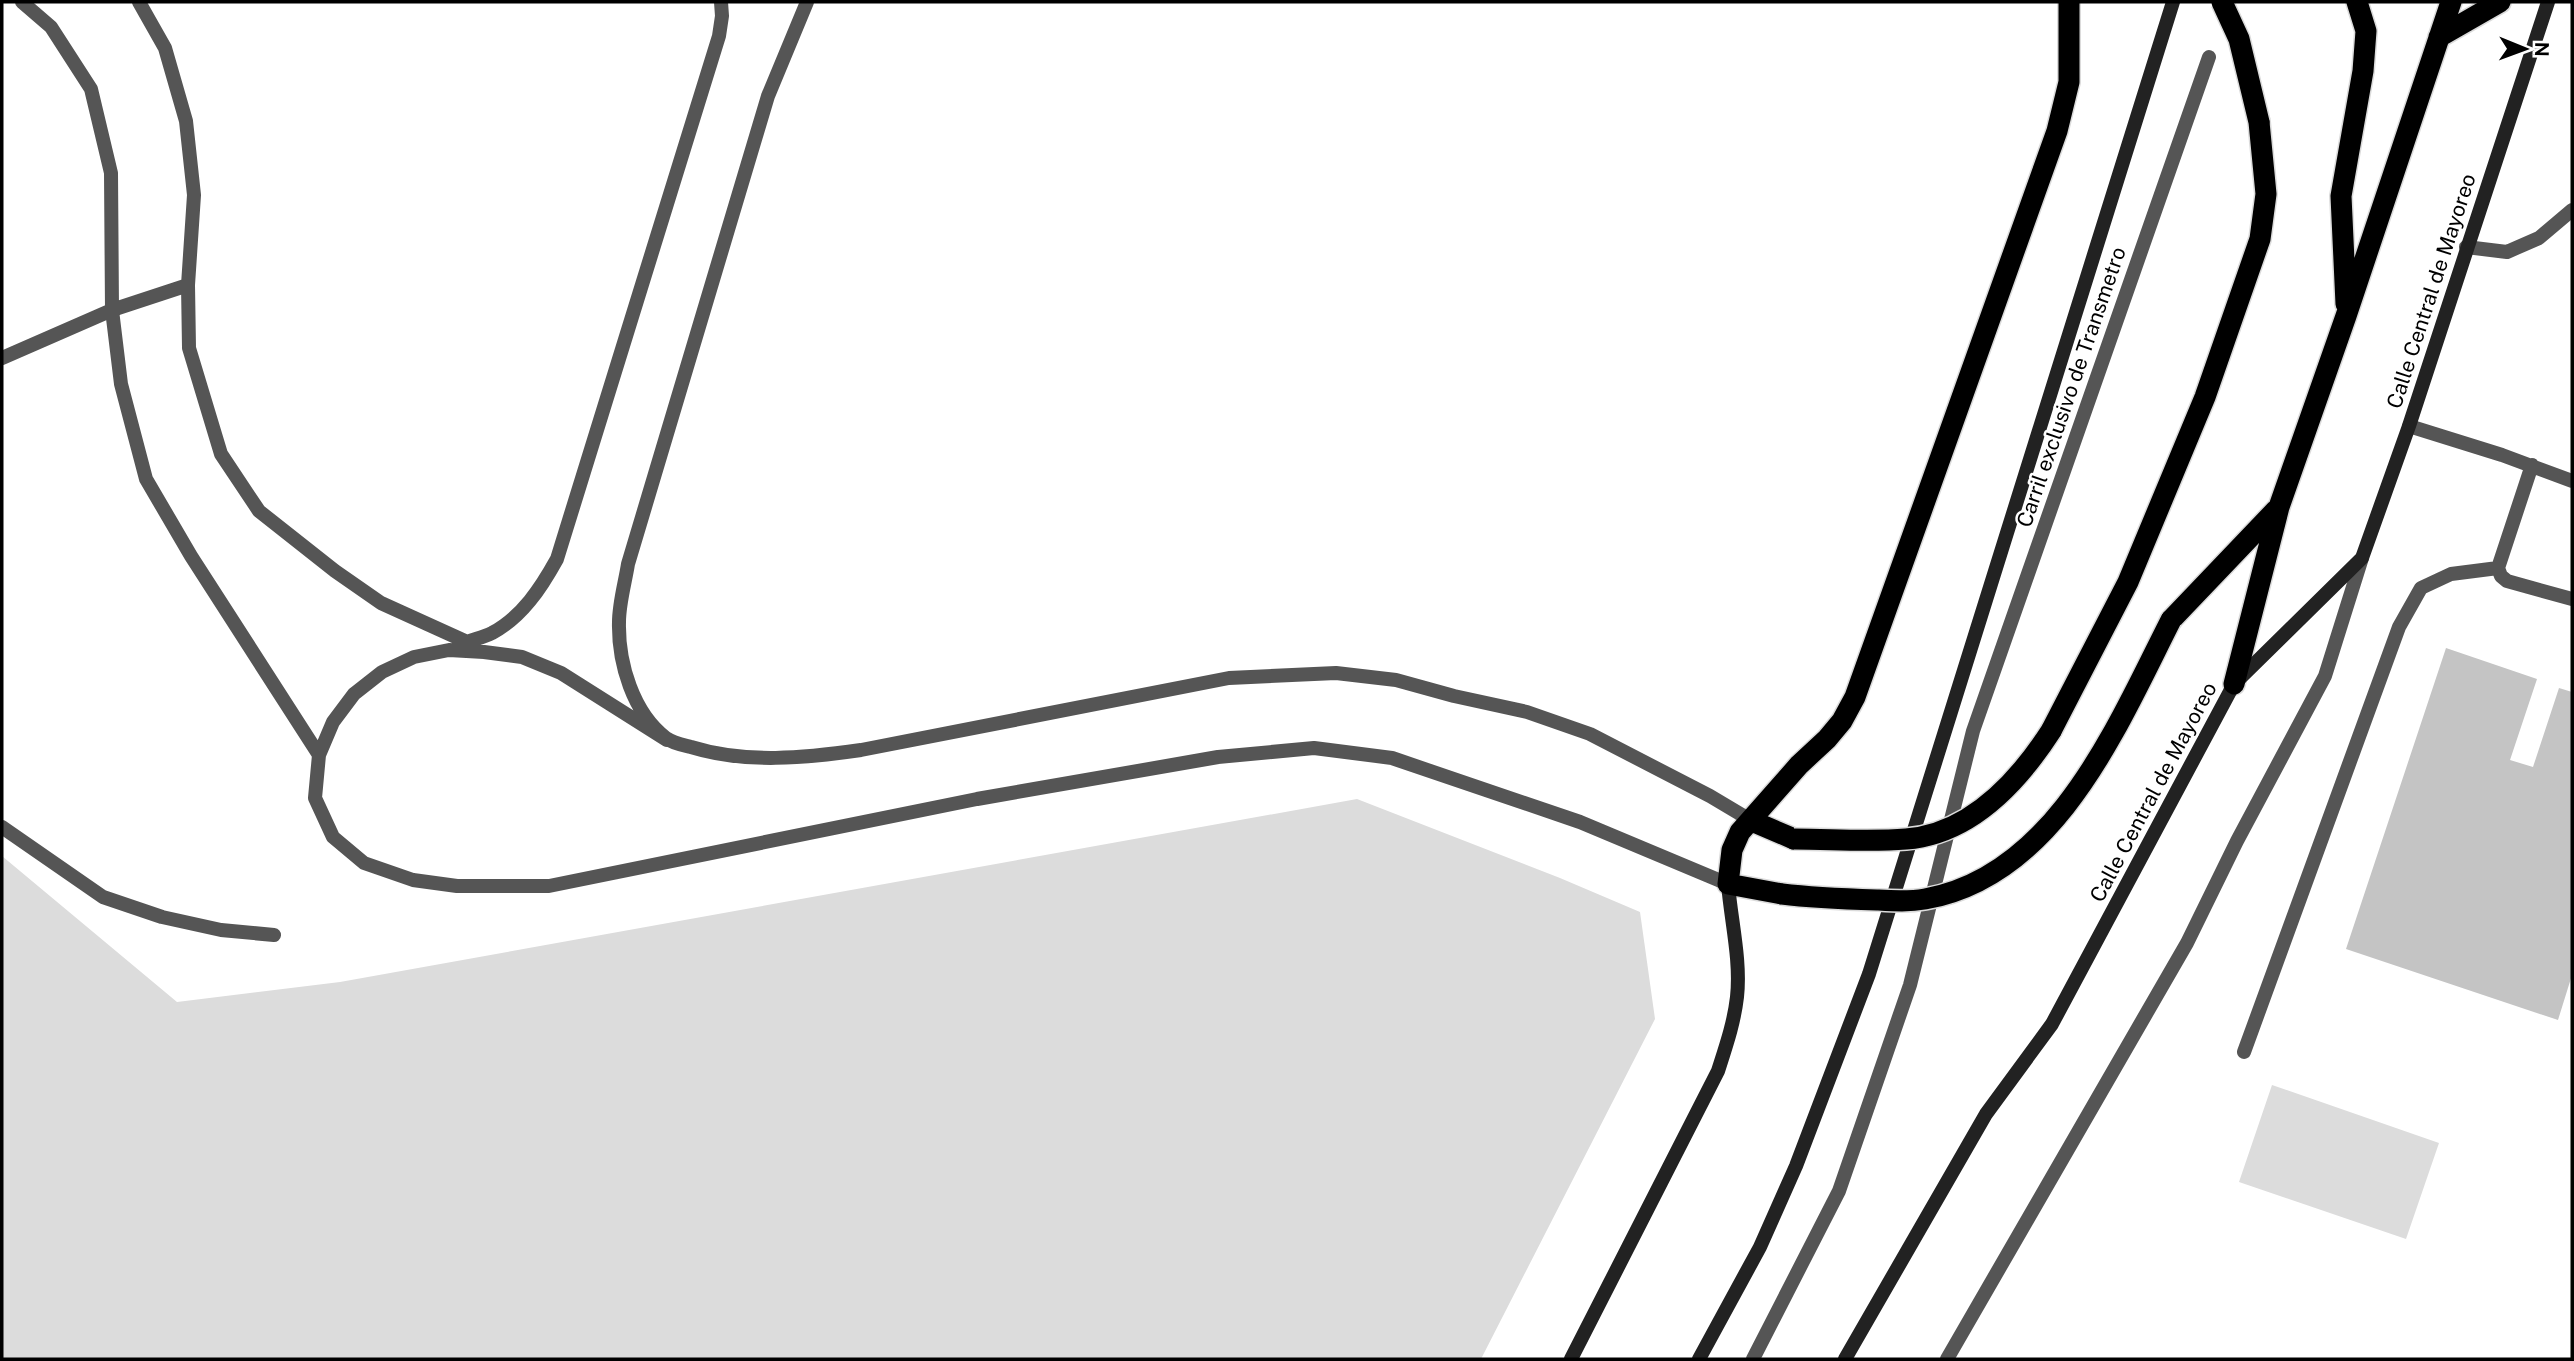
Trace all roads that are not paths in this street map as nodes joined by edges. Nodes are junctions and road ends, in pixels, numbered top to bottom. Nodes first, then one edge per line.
1 (22, 2) edge
2 (139, 2) edge
3 (721, 2) edge
4 (807, 2) edge
5 (2069, 2) edge
6 (2173, 2) edge
7 (2222, 2) edge
8 (2357, 2) edge
9 (2451, 2) edge
10 (2500, 2) edge
11 (2548, 2) edge
12 (2439, 37) junction
13 (2209, 57) dead end
14 (2572, 211) edge
15 (2466, 247) junction
16 (188, 285) junction
17 (112, 310) junction
18 (2346, 316) junction
19 (2, 358) edge
20 (2409, 426) junction
21 (2532, 465) junction
22 (2572, 481) edge
23 (2278, 507) junction
24 (2362, 558) junction
25 (2498, 568) junction
26 (2572, 599) edge
27 (467, 642) junction
28 (449, 650) junction
29 (2234, 684) junction
30 (667, 740) junction
31 (319, 755) junction
32 (1752, 821) junction
33 (2, 827) edge
34 (1728, 884) junction
35 (274, 935) dead end
36 (2244, 1052) dead end
37 (1571, 1359) edge
38 (1699, 1359) edge
39 (1753, 1359) edge
40 (1845, 1359) edge
41 (1947, 1359) edge

1 - 17 street
2 - 16 street
3 - 27 street
4 - 30 street
5 - 32 highway
6 - 38 main road
7 - 32 highway, bridge
8 - 18 highway
9 - 12 highway
10 - 12 highway
11 - 15 main road, Calle Central de Mayoreo
12 - 18 highway
13 - 39 street, Carril exclusivo de Transmetro
14 - 15 street
15 - 20 main road, Calle Central de Mayoreo
16 - 17 street
16 - 27 street
17 - 19 street
17 - 31 street
18 - 23 highway
20 - 21 street
20 - 24 main road, Calle Central de Mayoreo
21 - 22 street
21 - 25 street
23 - 29 highway
23 - 34 highway, bridge
24 - 29 main road, Calle Central de Mayoreo
24 - 41 street
25 - 26 street
25 - 36 street
27 - 28 street
28 - 30 street
28 - 31 street
29 - 40 main road, Calle Central de Mayoreo
30 - 32 street
31 - 34 street
32 - 34 highway
33 - 35 street
34 - 37 main road

